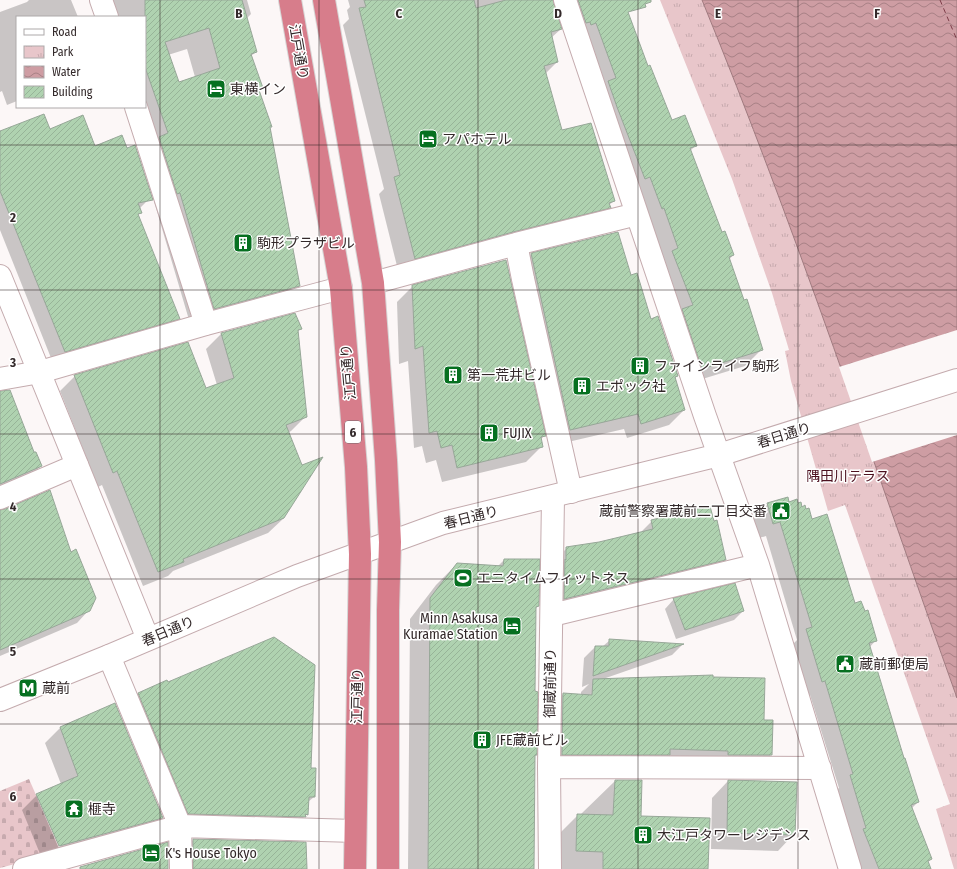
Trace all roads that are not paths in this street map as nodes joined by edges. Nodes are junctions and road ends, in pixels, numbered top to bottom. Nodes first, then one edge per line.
1 (101, 0) edge
2 (290, 0) edge
3 (324, 0) edge
4 (565, 0) edge
5 (107, 16) edge
6 (136, 108) edge
7 (637, 214) junction
8 (516, 244) junction
9 (0, 276) edge
10 (373, 283) junction
11 (341, 288) junction
12 (206, 324) junction
13 (40, 372) junction
14 (0, 379) edge
15 (957, 380) edge
16 (719, 455) junction
17 (77, 465) junction
18 (562, 494) junction
19 (0, 498) edge
20 (390, 542) junction
21 (360, 554) junction
22 (758, 565) junction
23 (552, 615) junction
24 (148, 639) junction
25 (109, 656) junction
26 (0, 700) edge
27 (549, 767) junction
28 (820, 768) junction
29 (180, 826) junction
30 (355, 831) junction
31 (24, 869) edge
32 (181, 869) edge
33 (355, 869) edge
34 (388, 869) edge
35 (550, 869) edge
36 (850, 869) edge

1 - 5 street
2 - 11 highway, 江戸通り / 6
3 - 10 highway
4 - 7 street
6 - 12 street
7 - 8 street
7 - 16 street
8 - 10 street
8 - 18 street, 御蔵前通り
9 - 13 street
10 - 20 highway
11 - 12 street
11 - 21 highway, 江戸通り / 6
12 - 13 street
13 - 14 street
13 - 17 street
15 - 16 street, 春日通り
16 - 18 street, 春日通り
16 - 22 street
17 - 19 street
17 - 24 street
18 - 20 street, 春日通り
18 - 23 street, 御蔵前通り
20 - 21 street, 春日通り
20 - 34 highway
21 - 24 street, 春日通り
21 - 30 highway, 江戸通り / 6
22 - 23 street
22 - 28 street
23 - 27 street, 御蔵前通り
24 - 25 street, 春日通り
25 - 26 street, 春日通り
25 - 29 street
27 - 28 street
27 - 35 street, 御蔵前通り
28 - 36 street
29 - 30 street
29 - 31 street
29 - 32 street
30 - 33 highway, 江戸通り / 6

